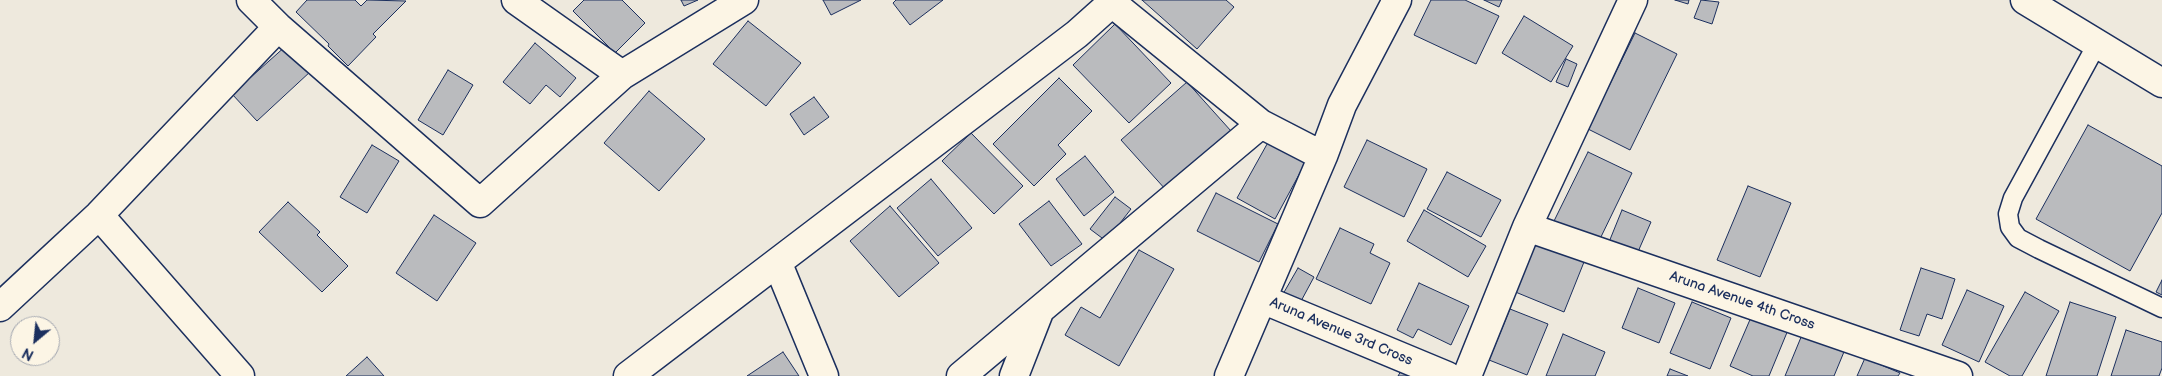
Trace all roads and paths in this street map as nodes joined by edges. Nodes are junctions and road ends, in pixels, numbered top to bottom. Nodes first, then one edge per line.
1 (251, 0) edge
2 (516, 0) edge
3 (744, 0) edge
4 (1397, 0) edge
5 (1633, 0) edge
6 (2025, 0) edge
7 (1113, 2) edge
8 (278, 27) junction
9 (2097, 44) junction
10 (622, 75) junction
11 (2162, 83) edge
12 (1261, 124) junction
13 (1323, 156) junction
14 (98, 215) junction
15 (1527, 227) junction
16 (778, 264) junction
17 (1262, 299) junction
18 (0, 307) edge
19 (2162, 308) edge
20 (1040, 310) junction
21 (240, 376) edge
22 (628, 376) edge
23 (824, 376) edge
24 (961, 376) edge
25 (1014, 376) edge
26 (1228, 376) edge
27 (1447, 376) edge
28 (1467, 376) edge
29 (1958, 376) edge

1 - 8 street
2 - 10 street
3 - 10 street
4 - 13 street
5 - 15 street
6 - 9 street
7 - 12 street
7 - 16 street
8 - 10 street
8 - 14 street
9 - 11 street
9 - 19 lane
12 - 13 street
12 - 20 street
13 - 17 street
14 - 18 street
14 - 21 street
15 - 28 street
15 - 29 street, Aruna Avenue 4th Cross
16 - 22 street
16 - 23 street
17 - 26 street
17 - 27 street, Aruna Avenue 3rd Cross
20 - 24 street
20 - 25 street

